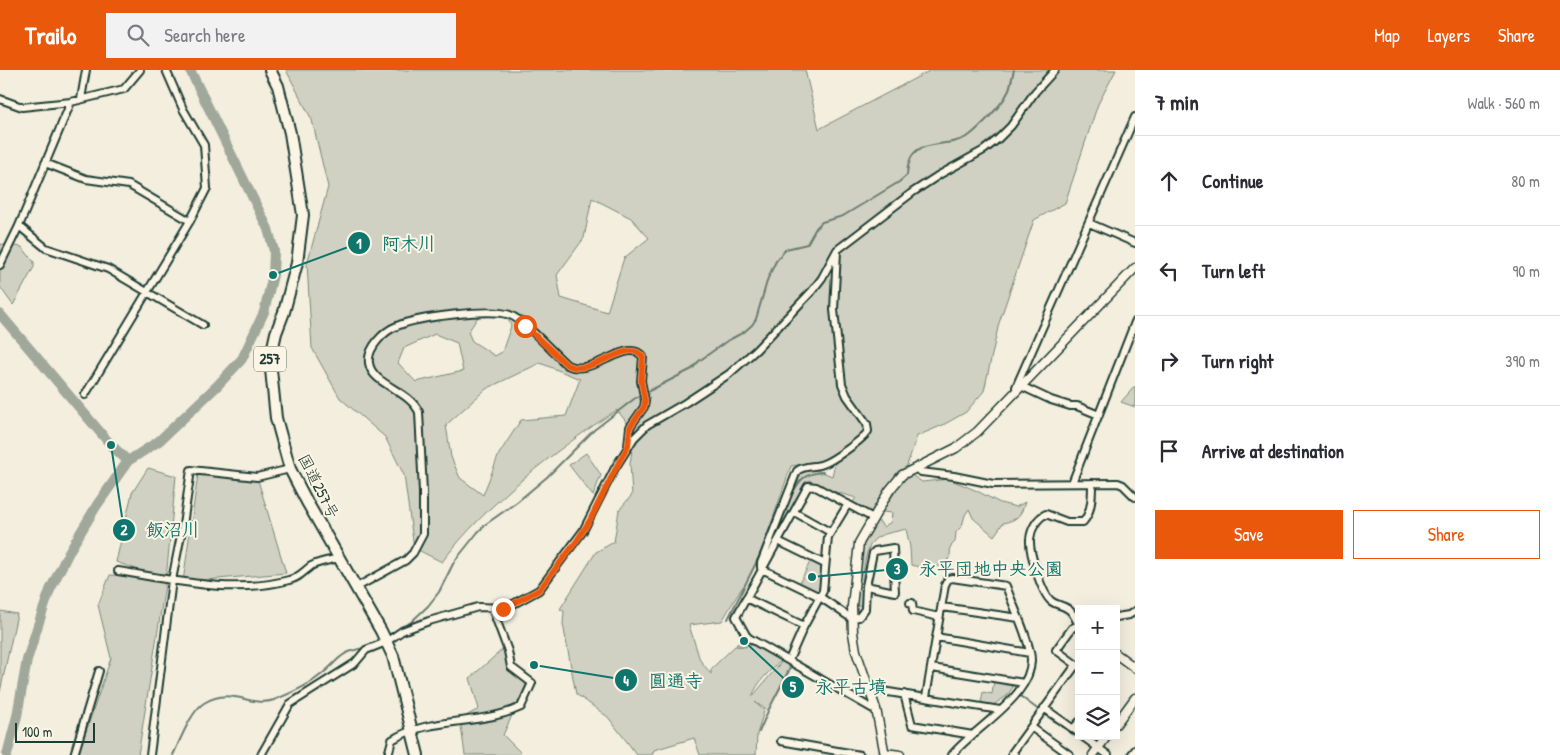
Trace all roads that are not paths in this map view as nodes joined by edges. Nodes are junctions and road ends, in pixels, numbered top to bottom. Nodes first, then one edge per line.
1 (86, 70) edge
2 (140, 70) edge
3 (166, 70) edge
4 (270, 70) edge
5 (1055, 70) edge
6 (0, 99) edge
7 (81, 99) junction
8 (70, 102) junction
9 (1135, 117) edge
10 (45, 163) junction
11 (190, 221) junction
12 (1089, 223) junction
13 (19, 226) junction
14 (1135, 243) edge
15 (837, 250) junction
16 (0, 265) edge
17 (1135, 268) edge
18 (148, 292) junction
19 (1135, 322) edge
20 (204, 325) dead end
21 (1019, 388) junction
22 (85, 395) dead end
23 (1099, 415) junction
24 (628, 446) junction
25 (916, 469) junction
26 (290, 470) junction
27 (1072, 483) junction
28 (1092, 483) junction
29 (1135, 497) edge
30 (848, 504) junction
31 (794, 512) junction
32 (873, 518) junction
33 (830, 532) junction
34 (778, 541) junction
35 (340, 558) junction
36 (825, 564) junction
37 (762, 569) junction
38 (118, 571) dead end
39 (172, 580) junction
40 (866, 586) junction
41 (357, 587) junction
42 (746, 598) junction
43 (820, 598) junction
44 (910, 602) dead end
45 (942, 607) junction
46 (492, 608) junction
47 (1135, 611) edge
48 (1120, 616) edge
49 (940, 617) junction
50 (851, 618) junction
51 (1019, 618) junction
52 (1075, 618) edge
53 (804, 626) junction
54 (1075, 627) edge
55 (936, 637) junction
56 (386, 642) junction
57 (1030, 652) junction
58 (1120, 657) edge
59 (789, 660) junction
60 (1075, 664) edge
61 (932, 668) junction
62 (1135, 668) edge
63 (1075, 669) edge
64 (99, 671) dead end
65 (1024, 683) junction
66 (871, 691) junction
67 (904, 694) junction
68 (926, 697) junction
69 (1135, 698) edge
70 (876, 709) junction
71 (1000, 710) junction
72 (1042, 711) junction
73 (1120, 719) edge
74 (1031, 727) junction
75 (412, 730) junction
76 (1075, 730) edge
77 (973, 735) junction
78 (1086, 740) edge
79 (1104, 740) edge
80 (781, 741) dead end
81 (1135, 750) edge
82 (1096, 752) edge
83 (885, 754) edge
84 (74, 755) edge
85 (150, 755) edge
86 (261, 755) edge
87 (388, 755) edge
88 (418, 755) edge
89 (860, 755) edge
90 (900, 755) edge
91 (952, 755) edge
92 (1015, 755) edge
93 (1070, 755) edge
94 (1108, 755) edge
95 (1131, 755) edge

1 - 7 street
2 - 7 street
3 - 11 street
4 - 26 highway, 国道257号 / 257
5 - 15 street
6 - 8 street
7 - 8 street
8 - 10 street
9 - 12 street
10 - 11 street
10 - 13 street
11 - 18 street
12 - 14 street
12 - 21 street
13 - 16 street
13 - 18 street
15 - 24 street
15 - 37 street
17 - 21 street
18 - 20 street
18 - 22 street
19 - 23 street
21 - 23 street
21 - 25 street
23 - 27 street
24 - 41 street
24 - 46 street
25 - 27 street
25 - 32 street
26 - 35 highway, 国道257号 / 257
26 - 39 street
27 - 28 street
28 - 29 street
28 - 52 street
30 - 31 street
30 - 32 street
30 - 33 street
31 - 33 street
31 - 34 street
32 - 50 street
33 - 36 street
34 - 36 street
34 - 37 street
35 - 39 street
35 - 41 highway, 国道257号 / 257
36 - 43 street
37 - 42 street
37 - 43 street
38 - 39 street
39 - 85 street
40 - 40 street
40 - 50 street
41 - 56 highway, 国道257号 / 257
42 - 53 street
42 - 59 street
43 - 50 street
43 - 53 street
44 - 49 street
45 - 49 street
45 - 51 street
45 - 51 street
46 - 56 street
46 - 75 street
47 - 48 street
49 - 55 street
50 - 66 street
51 - 57 street
53 - 59 street
54 - 60 street
55 - 57 street
55 - 61 street
56 - 75 highway, 国道257号 / 257
56 - 86 street
57 - 65 street
58 - 62 street
59 - 70 street
61 - 65 street
61 - 68 street
63 - 72 street
64 - 84 street
65 - 71 street
66 - 67 street
66 - 70 street
67 - 68 street
67 - 77 street
68 - 71 street
69 - 73 street
70 - 83 street
71 - 77 street
72 - 74 street
72 - 76 street
74 - 92 street
74 - 93 street
75 - 87 street
75 - 88 highway, 国道257号 / 257
77 - 91 street
78 - 82 street
79 - 82 street
80 - 89 street
81 - 95 street
82 - 94 street
83 - 90 street

